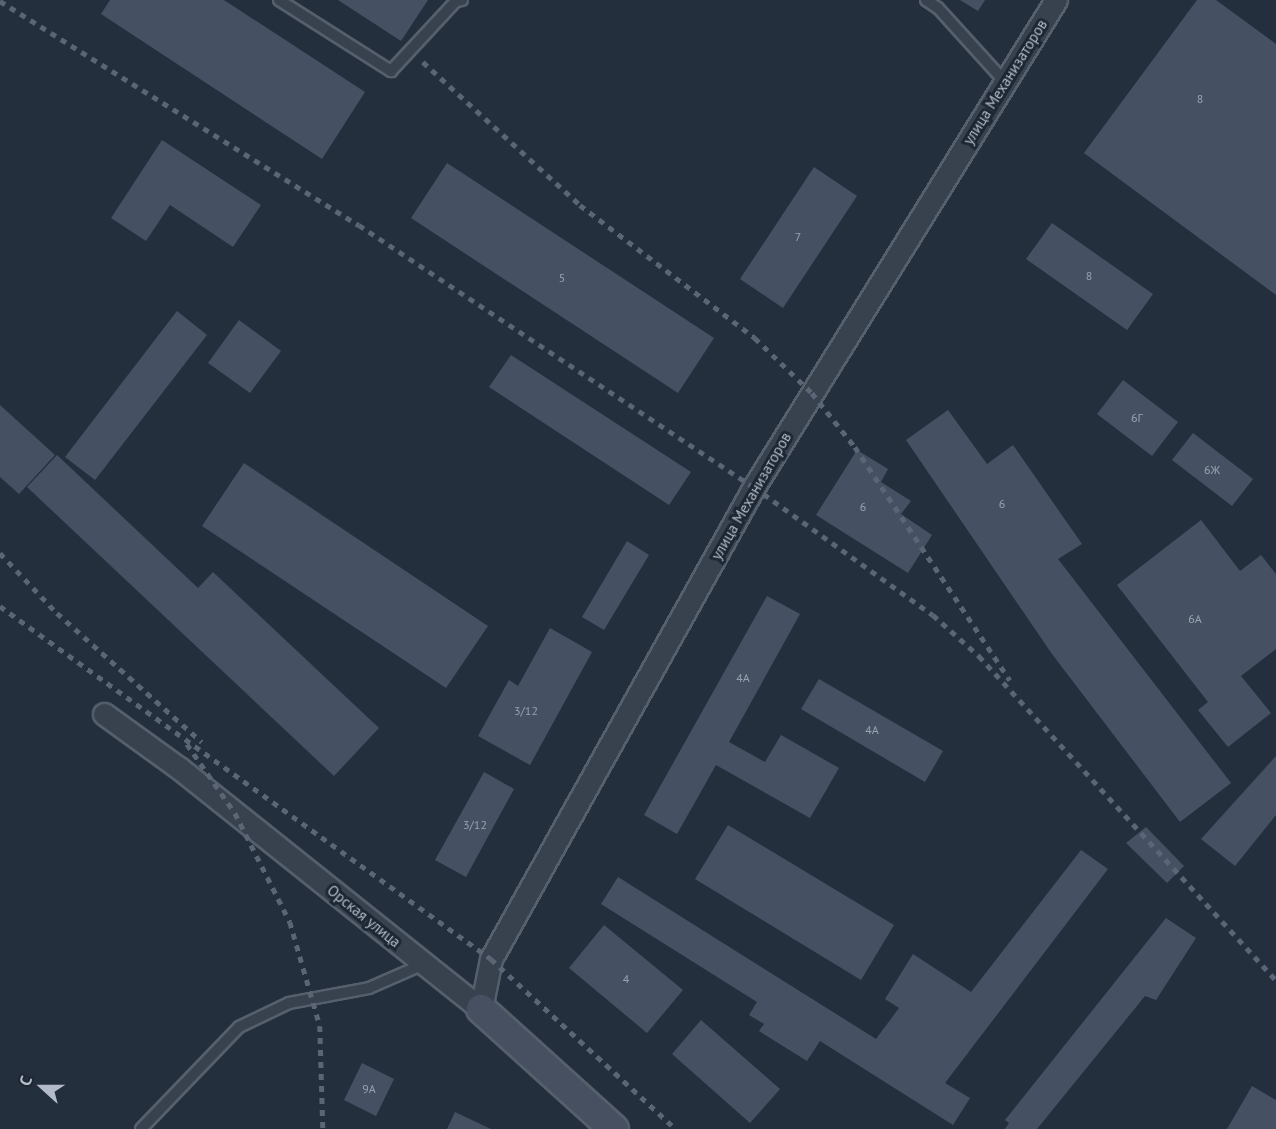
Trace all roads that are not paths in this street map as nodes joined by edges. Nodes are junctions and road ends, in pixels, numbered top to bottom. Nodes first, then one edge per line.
1 (279, 0) edge
2 (462, 0) edge
3 (926, 0) edge
4 (1056, 0) edge
5 (1005, 82) junction
6 (104, 714) dead end
7 (424, 964) junction
8 (481, 1009) junction
9 (141, 1129) edge
10 (614, 1129) edge

1 - 2 lane
3 - 5 lane
4 - 5 street, улица Механизаторов
5 - 8 street, улица Механизаторов
6 - 7 street, Орская улица
7 - 8 street, Орская улица
7 - 9 lane
8 - 10 street, Орская улица

